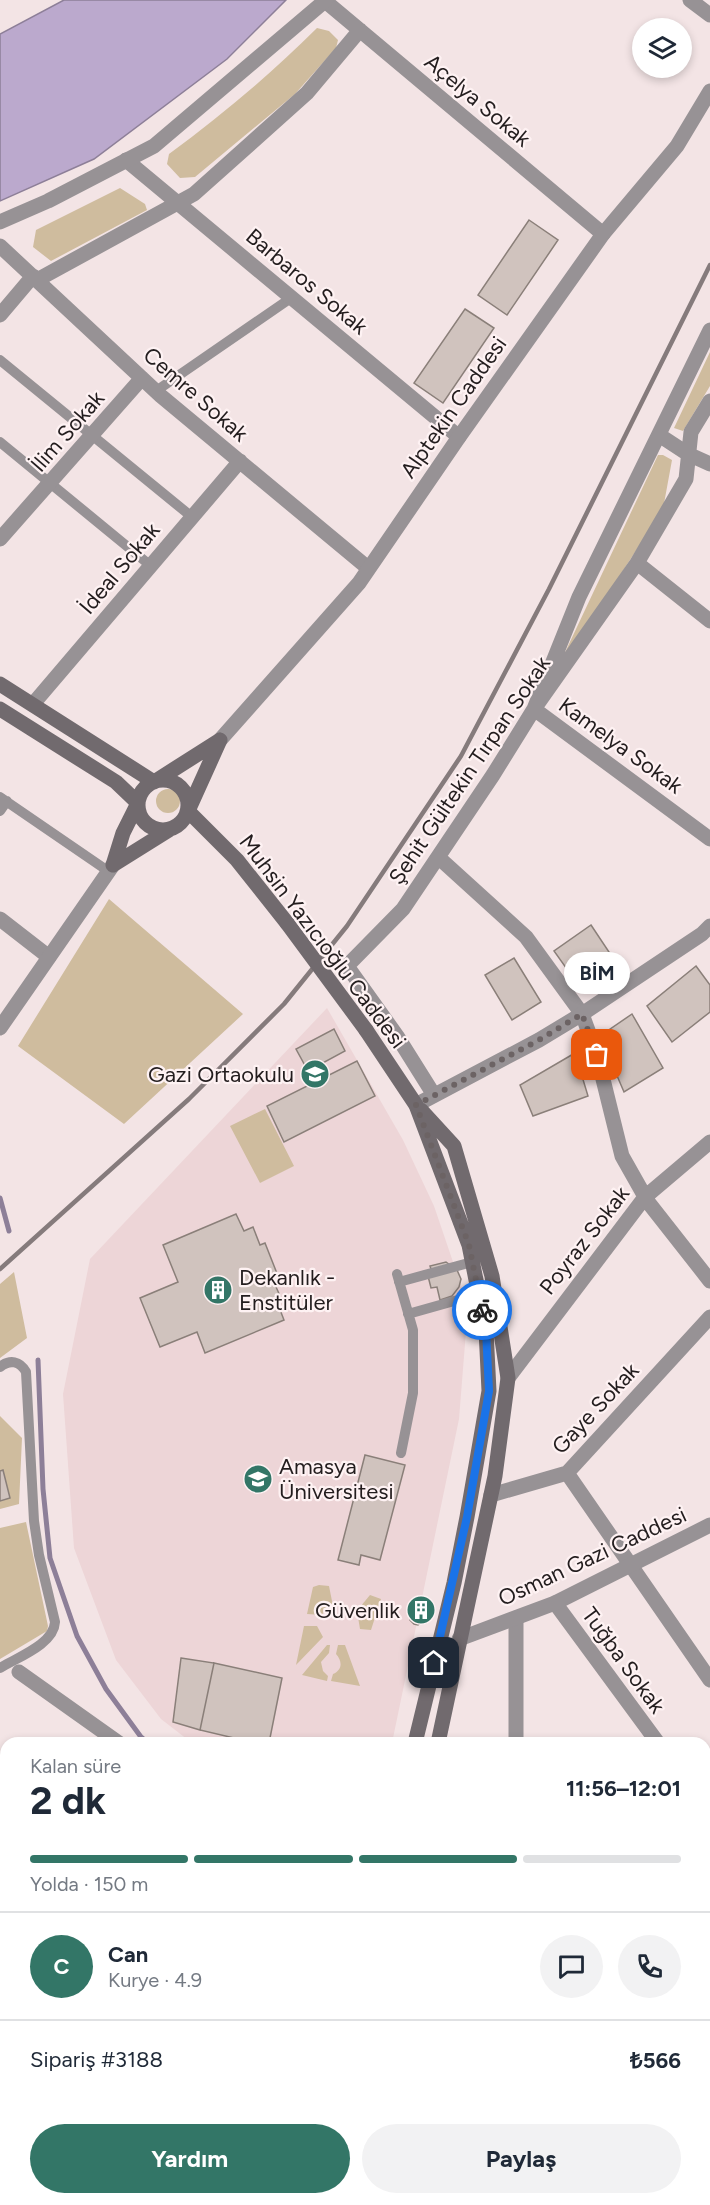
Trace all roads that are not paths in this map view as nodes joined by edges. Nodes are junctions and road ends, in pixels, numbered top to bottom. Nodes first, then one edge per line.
1 (325, 0) edge
2 (690, 0) edge
3 (710, 15) edge
4 (360, 30) junction
5 (710, 91) edge
6 (126, 160) junction
7 (177, 203) junction
8 (0, 222) edge
9 (603, 234) junction
10 (0, 246) edge
11 (35, 278) junction
12 (291, 298) junction
13 (0, 315) edge
14 (710, 330) edge
15 (0, 360) edge
16 (142, 378) junction
17 (156, 391) junction
18 (710, 401) edge
19 (659, 435) junction
20 (92, 436) junction
21 (459, 437) junction
22 (0, 442) edge
23 (688, 454) junction
24 (240, 461) junction
25 (710, 464) edge
26 (50, 484) junction
27 (192, 517) junction
28 (2, 533) edge
29 (637, 563) junction
30 (151, 566) junction
31 (368, 568) junction
32 (710, 621) edge
33 (0, 684) edge
34 (33, 704) junction
35 (0, 709) edge
36 (534, 709) junction
37 (220, 740) junction
38 (154, 782) junction
39 (4, 799) edge
40 (138, 803) junction
41 (0, 811) edge
42 (188, 811) junction
43 (169, 830) junction
44 (710, 839) edge
45 (438, 857) junction
46 (111, 868) junction
47 (0, 919) edge
48 (707, 934) edge
49 (49, 957) junction
50 (582, 1014) junction
51 (0, 1028) edge
52 (434, 1095) junction
53 (416, 1105) junction
54 (710, 1142) edge
55 (645, 1197) junction
56 (472, 1262) junction
57 (710, 1281) edge
58 (479, 1294) junction
59 (408, 1314) junction
60 (710, 1317) edge
61 (0, 1367) edge
62 (508, 1378) junction
63 (401, 1453) dead end
64 (567, 1473) junction
65 (491, 1495) junction
66 (710, 1525) edge
67 (631, 1566) junction
68 (555, 1603) junction
69 (516, 1618) junction
70 (459, 1639) junction
71 (0, 1668) edge
72 (19, 1672) dead end
73 (710, 1680) edge
74 (110, 1737) edge
75 (416, 1737) edge
76 (439, 1737) edge
77 (516, 1737) edge
78 (654, 1737) edge

1 - 4 street, Açelya Sokak
1 - 6 street
2 - 3 street
4 - 7 street
4 - 9 street, Açelya Sokak
5 - 9 street, Alptekin Caddesi
6 - 7 street, Barbaros Sokak
6 - 8 street
7 - 11 street
7 - 12 street, Barbaros Sokak
9 - 21 street, Alptekin Caddesi
10 - 11 street, Cemre Sokak
11 - 13 street
11 - 16 street, Cemre Sokak
12 - 17 lane
12 - 21 street, Barbaros Sokak
14 - 19 street
15 - 20 lane
16 - 17 street, Cemre Sokak
16 - 20 street, İlim Sokak
17 - 24 street, Cemre Sokak
18 - 23 street, Şehit Gültekin Tırpan Sokak
19 - 23 street
19 - 36 street
20 - 26 street, İlim Sokak
20 - 27 lane
21 - 31 street, Alptekin Caddesi
22 - 26 lane
23 - 25 street
23 - 29 street, Şehit Gültekin Tırpan Sokak
24 - 27 street, İdeal Sokak
24 - 31 street, Cemre Sokak
26 - 28 street, İlim Sokak
26 - 30 lane
27 - 30 street, İdeal Sokak
29 - 32 street
29 - 36 street, Şehit Gültekin Tırpan Sokak
30 - 34 street, İdeal Sokak
31 - 37 street, Alptekin Caddesi
33 - 34 main road
34 - 38 main road
35 - 40 main road
36 - 44 street, Kamelya Sokak
36 - 45 street, Şehit Gültekin Tırpan Sokak
37 - 38 main road
37 - 42 main road
38 - 40 main road
38 - 42 main road
39 - 41 lane
39 - 46 lane
40 - 43 main road
40 - 46 main road
42 - 43 main road
42 - 53 main road, Muhsin Yazıcıoğlu Caddesi, bridge
43 - 46 main road
45 - 50 street
45 - 52 street, Şehit Gültekin Tırpan Sokak
46 - 49 street
47 - 49 street
48 - 50 street
49 - 51 street
50 - 52 street
50 - 55 street
52 - 53 street
53 - 56 main road, Muhsin Yazıcıoğlu Caddesi
53 - 62 main road, Muhsin Yazıcıoğlu Caddesi
54 - 55 street, Poyraz Sokak
55 - 57 street
55 - 62 street, Poyraz Sokak
56 - 58 main road, Muhsin Yazıcıoğlu Caddesi
56 - 59 lane
58 - 59 lane
58 - 75 main road, Muhsin Yazıcıoğlu Caddesi
59 - 63 lane
60 - 64 street, Gaye Sokak
61 - 71 lane
62 - 65 main road, Muhsin Yazıcıoğlu Caddesi
64 - 65 street, Gaye Sokak
64 - 67 street
65 - 70 main road, Muhsin Yazıcıoğlu Caddesi
66 - 67 street, Osman Gazi Caddesi
67 - 68 street, Osman Gazi Caddesi
67 - 73 street
68 - 69 street, Osman Gazi Caddesi
68 - 78 street, Tuğba Sokak
69 - 70 street, Osman Gazi Caddesi
69 - 77 street
70 - 76 main road, Muhsin Yazıcıoğlu Caddesi
72 - 74 street

